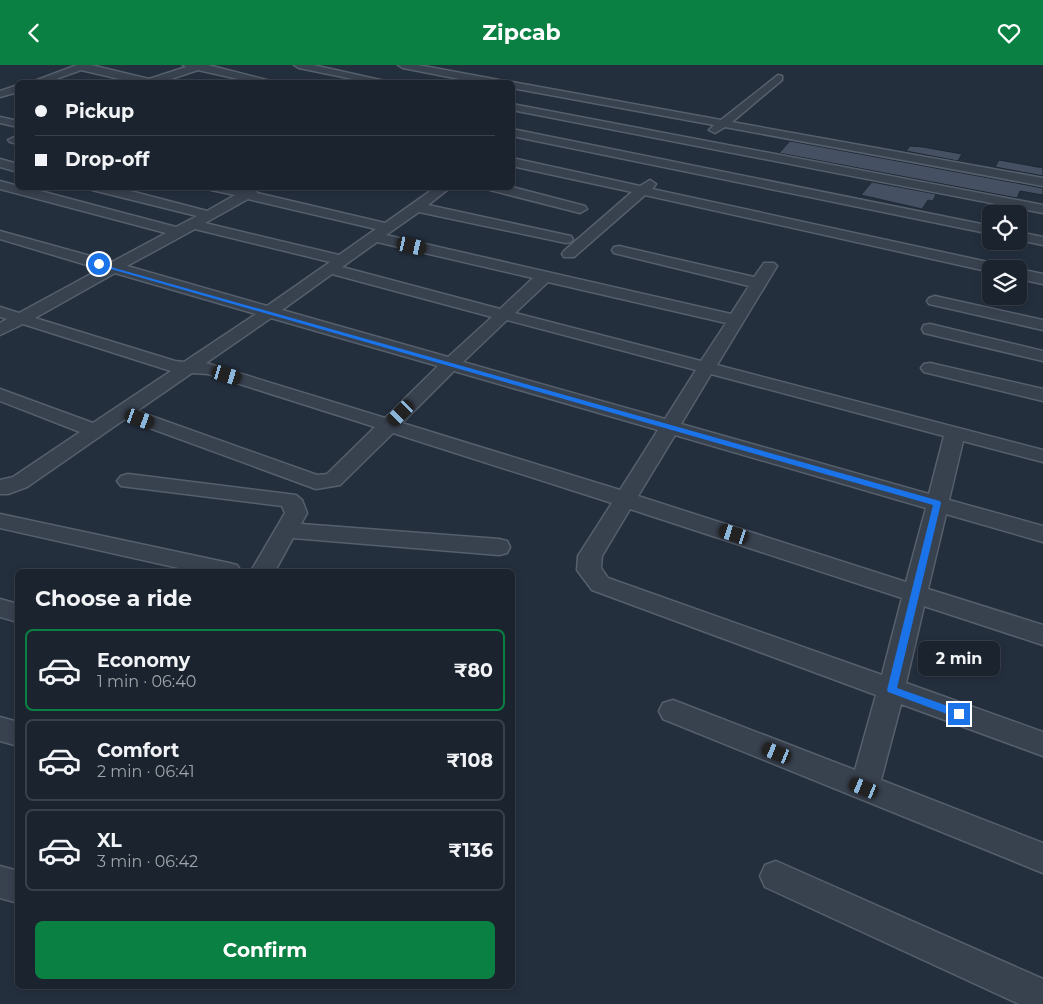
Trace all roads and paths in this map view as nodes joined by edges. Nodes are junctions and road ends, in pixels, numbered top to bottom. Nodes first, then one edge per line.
1 (299, 65) edge
2 (403, 65) edge
3 (84, 66) edge
4 (196, 66) edge
5 (778, 77) dead end
6 (43, 80) edge
7 (130, 80) edge
8 (158, 80) edge
9 (259, 80) edge
10 (374, 80) edge
11 (483, 80) edge
12 (515, 86) edge
13 (15, 89) edge
14 (0, 94) edge
15 (515, 108) edge
16 (0, 120) edge
17 (15, 123) edge
18 (724, 123) junction
19 (515, 133) edge
20 (700, 143) junction
21 (0, 163) edge
22 (515, 163) edge
23 (674, 165) junction
24 (15, 167) edge
25 (1043, 182) edge
26 (0, 185) edge
27 (15, 189) edge
28 (19, 190) edge
29 (108, 190) edge
30 (441, 190) edge
31 (507, 190) edge
32 (252, 191) edge
33 (643, 191) junction
34 (417, 207) junction
35 (580, 209) dead end
36 (1043, 209) edge
37 (208, 215) junction
38 (193, 224) junction
39 (982, 228) edge
40 (178, 232) junction
41 (380, 233) junction
42 (0, 235) edge
43 (1027, 238) edge
44 (566, 239) dead end
45 (1043, 241) edge
46 (619, 250) dead end
47 (569, 253) dead end
48 (336, 265) junction
49 (769, 266) dead end
50 (982, 266) edge
51 (113, 268) junction
52 (546, 275) junction
53 (1027, 275) edge
54 (1043, 279) edge
55 (758, 283) junction
56 (935, 301) dead end
57 (0, 312) edge
58 (269, 313) junction
59 (505, 314) junction
60 (21, 318) junction
61 (736, 320) junction
62 (1043, 325) edge
63 (930, 329) dead end
64 (0, 330) edge
65 (1043, 356) edge
66 (451, 364) junction
67 (188, 367) junction
68 (707, 367) junction
69 (930, 368) dead end
70 (0, 395) edge
71 (1043, 395) edge
72 (123, 412) junction
73 (389, 426) junction
74 (670, 427) junction
75 (95, 431) junction
76 (955, 433) junction
77 (1043, 456) edge
78 (128, 481) dead end
79 (0, 487) edge
80 (625, 499) junction
81 (937, 503) junction
82 (0, 521) edge
83 (286, 530) junction
84 (1043, 534) edge
85 (499, 547) dead end
86 (220, 569) edge
87 (264, 569) edge
88 (915, 592) junction
89 (0, 608) edge
90 (15, 612) edge
91 (1043, 635) edge
92 (891, 690) junction
93 (673, 711) dead end
94 (0, 729) edge
95 (15, 733) edge
96 (1043, 744) edge
97 (864, 788) junction
98 (1043, 858) edge
99 (776, 876) dead end
100 (0, 882) edge
101 (15, 886) edge
102 (1043, 997) edge

1 - 10 street
2 - 11 street
3 - 6 street
3 - 7 street
4 - 8 street
4 - 9 street
5 - 18 street
12 - 18 street
13 - 14 street
15 - 20 street
16 - 17 street
18 - 20 street
18 - 25 street
19 - 23 street
20 - 23 street
20 - 36 street
21 - 24 street
22 - 33 street
23 - 33 street
23 - 39 street
26 - 27 street
28 - 40 street
29 - 37 street
30 - 34 street
31 - 35 street
32 - 37 street
32 - 41 street
33 - 47 street
33 - 50 street
34 - 41 street
34 - 44 street
37 - 38 street
38 - 40 street
38 - 48 street
40 - 51 street
41 - 48 street
41 - 52 street
42 - 51 street
43 - 45 street
46 - 55 street
48 - 58 street
48 - 59 street
49 - 55 street
51 - 58 street
51 - 60 street
52 - 59 street
52 - 61 street
53 - 54 street
55 - 61 street
56 - 62 street
57 - 60 street
58 - 66 street
58 - 67 street
59 - 66 street
59 - 68 street
60 - 64 street
60 - 67 street
61 - 68 street
63 - 65 street
66 - 73 street
66 - 74 street
67 - 72 street
67 - 73 street
68 - 74 street
68 - 76 street
69 - 71 street
70 - 75 street
72 - 73 street
72 - 75 street
73 - 80 street
74 - 80 street
74 - 81 street
75 - 79 street
76 - 77 street
76 - 81 street
78 - 83 street
80 - 88 street
80 - 92 street
81 - 84 street
81 - 88 street
82 - 86 street
83 - 85 street
83 - 87 street
88 - 91 street
88 - 92 street
89 - 90 street
92 - 96 street
92 - 97 street
93 - 97 street
94 - 95 street
97 - 98 street
99 - 102 street
100 - 101 street

